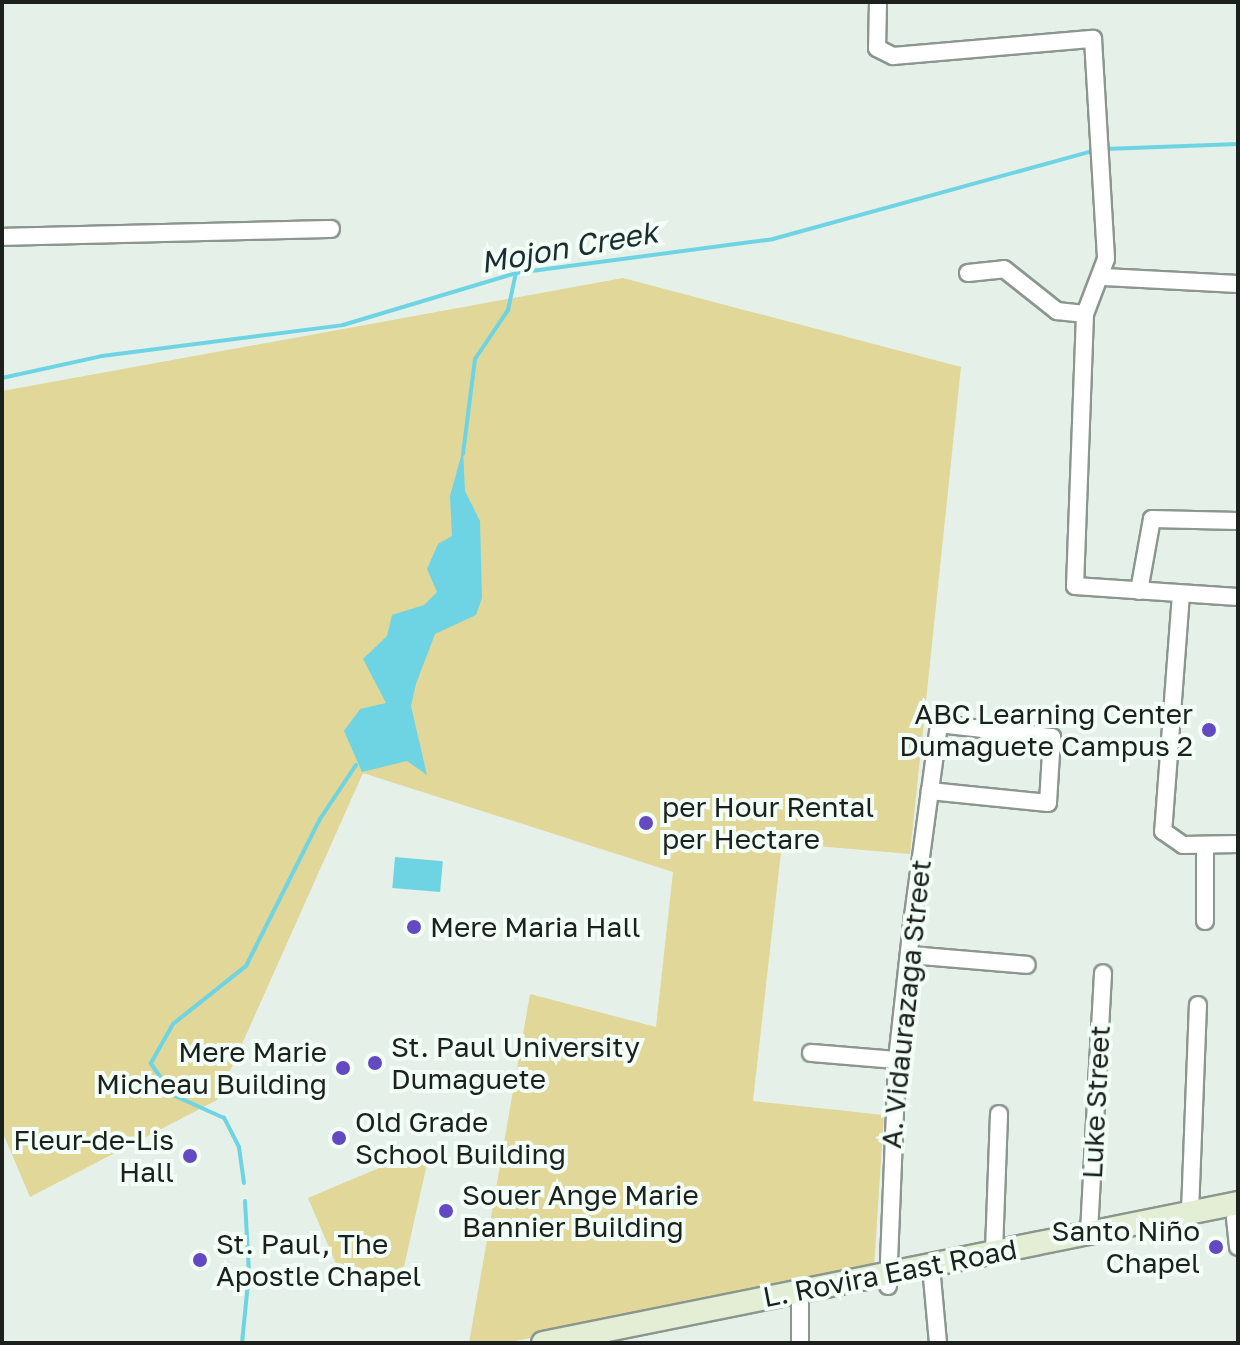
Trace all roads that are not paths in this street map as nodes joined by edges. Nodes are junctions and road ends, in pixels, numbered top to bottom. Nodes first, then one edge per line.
1 (878, 2) edge
2 (331, 229) dead end
3 (2, 237) edge
4 (968, 273) dead end
5 (1104, 277) junction
6 (1238, 284) edge
7 (1085, 314) junction
8 (1238, 521) edge
9 (1139, 591) junction
10 (1181, 594) junction
11 (1238, 597) edge
12 (930, 791) junction
13 (1238, 844) edge
14 (1205, 845) junction
15 (1205, 921) dead end
16 (909, 955) junction
17 (1027, 965) dead end
18 (1103, 973) dead end
19 (1198, 1005) dead end
20 (811, 1053) dead end
21 (897, 1060) junction
22 (999, 1114) dead end
23 (1221, 1213) edge
24 (1089, 1232) junction
25 (1238, 1247) edge
26 (1049, 1248) junction
27 (994, 1251) junction
28 (932, 1277) junction
29 (888, 1280) junction
30 (800, 1303) junction
31 (543, 1343) edge
32 (605, 1343) edge
33 (800, 1343) edge
34 (938, 1343) edge

1 - 5 street
2 - 3 street
4 - 7 street
5 - 6 street
5 - 7 street
7 - 9 street
8 - 9 street
9 - 10 street
10 - 11 street
10 - 14 street
12 - 12 street, A. Vidaurazaga Street
12 - 16 street, A. Vidaurazaga Street
13 - 14 street
14 - 15 street
16 - 17 street
16 - 21 street, A. Vidaurazaga Street
18 - 24 street, Luke Street
19 - 23 street
20 - 21 street
21 - 29 street, A. Vidaurazaga Street
22 - 27 street
23 - 24 main road, L. Rovira East Road
23 - 25 street
23 - 26 main road, L. Rovira East Road
24 - 26 main road, L. Rovira East Road
26 - 27 main road, L. Rovira East Road
26 - 28 main road, L. Rovira East Road
27 - 29 main road, L. Rovira East Road
28 - 29 main road, L. Rovira East Road
28 - 34 street
29 - 30 main road, L. Rovira East Road
29 - 31 main road, L. Rovira East Road
30 - 32 main road, L. Rovira East Road
30 - 33 street

